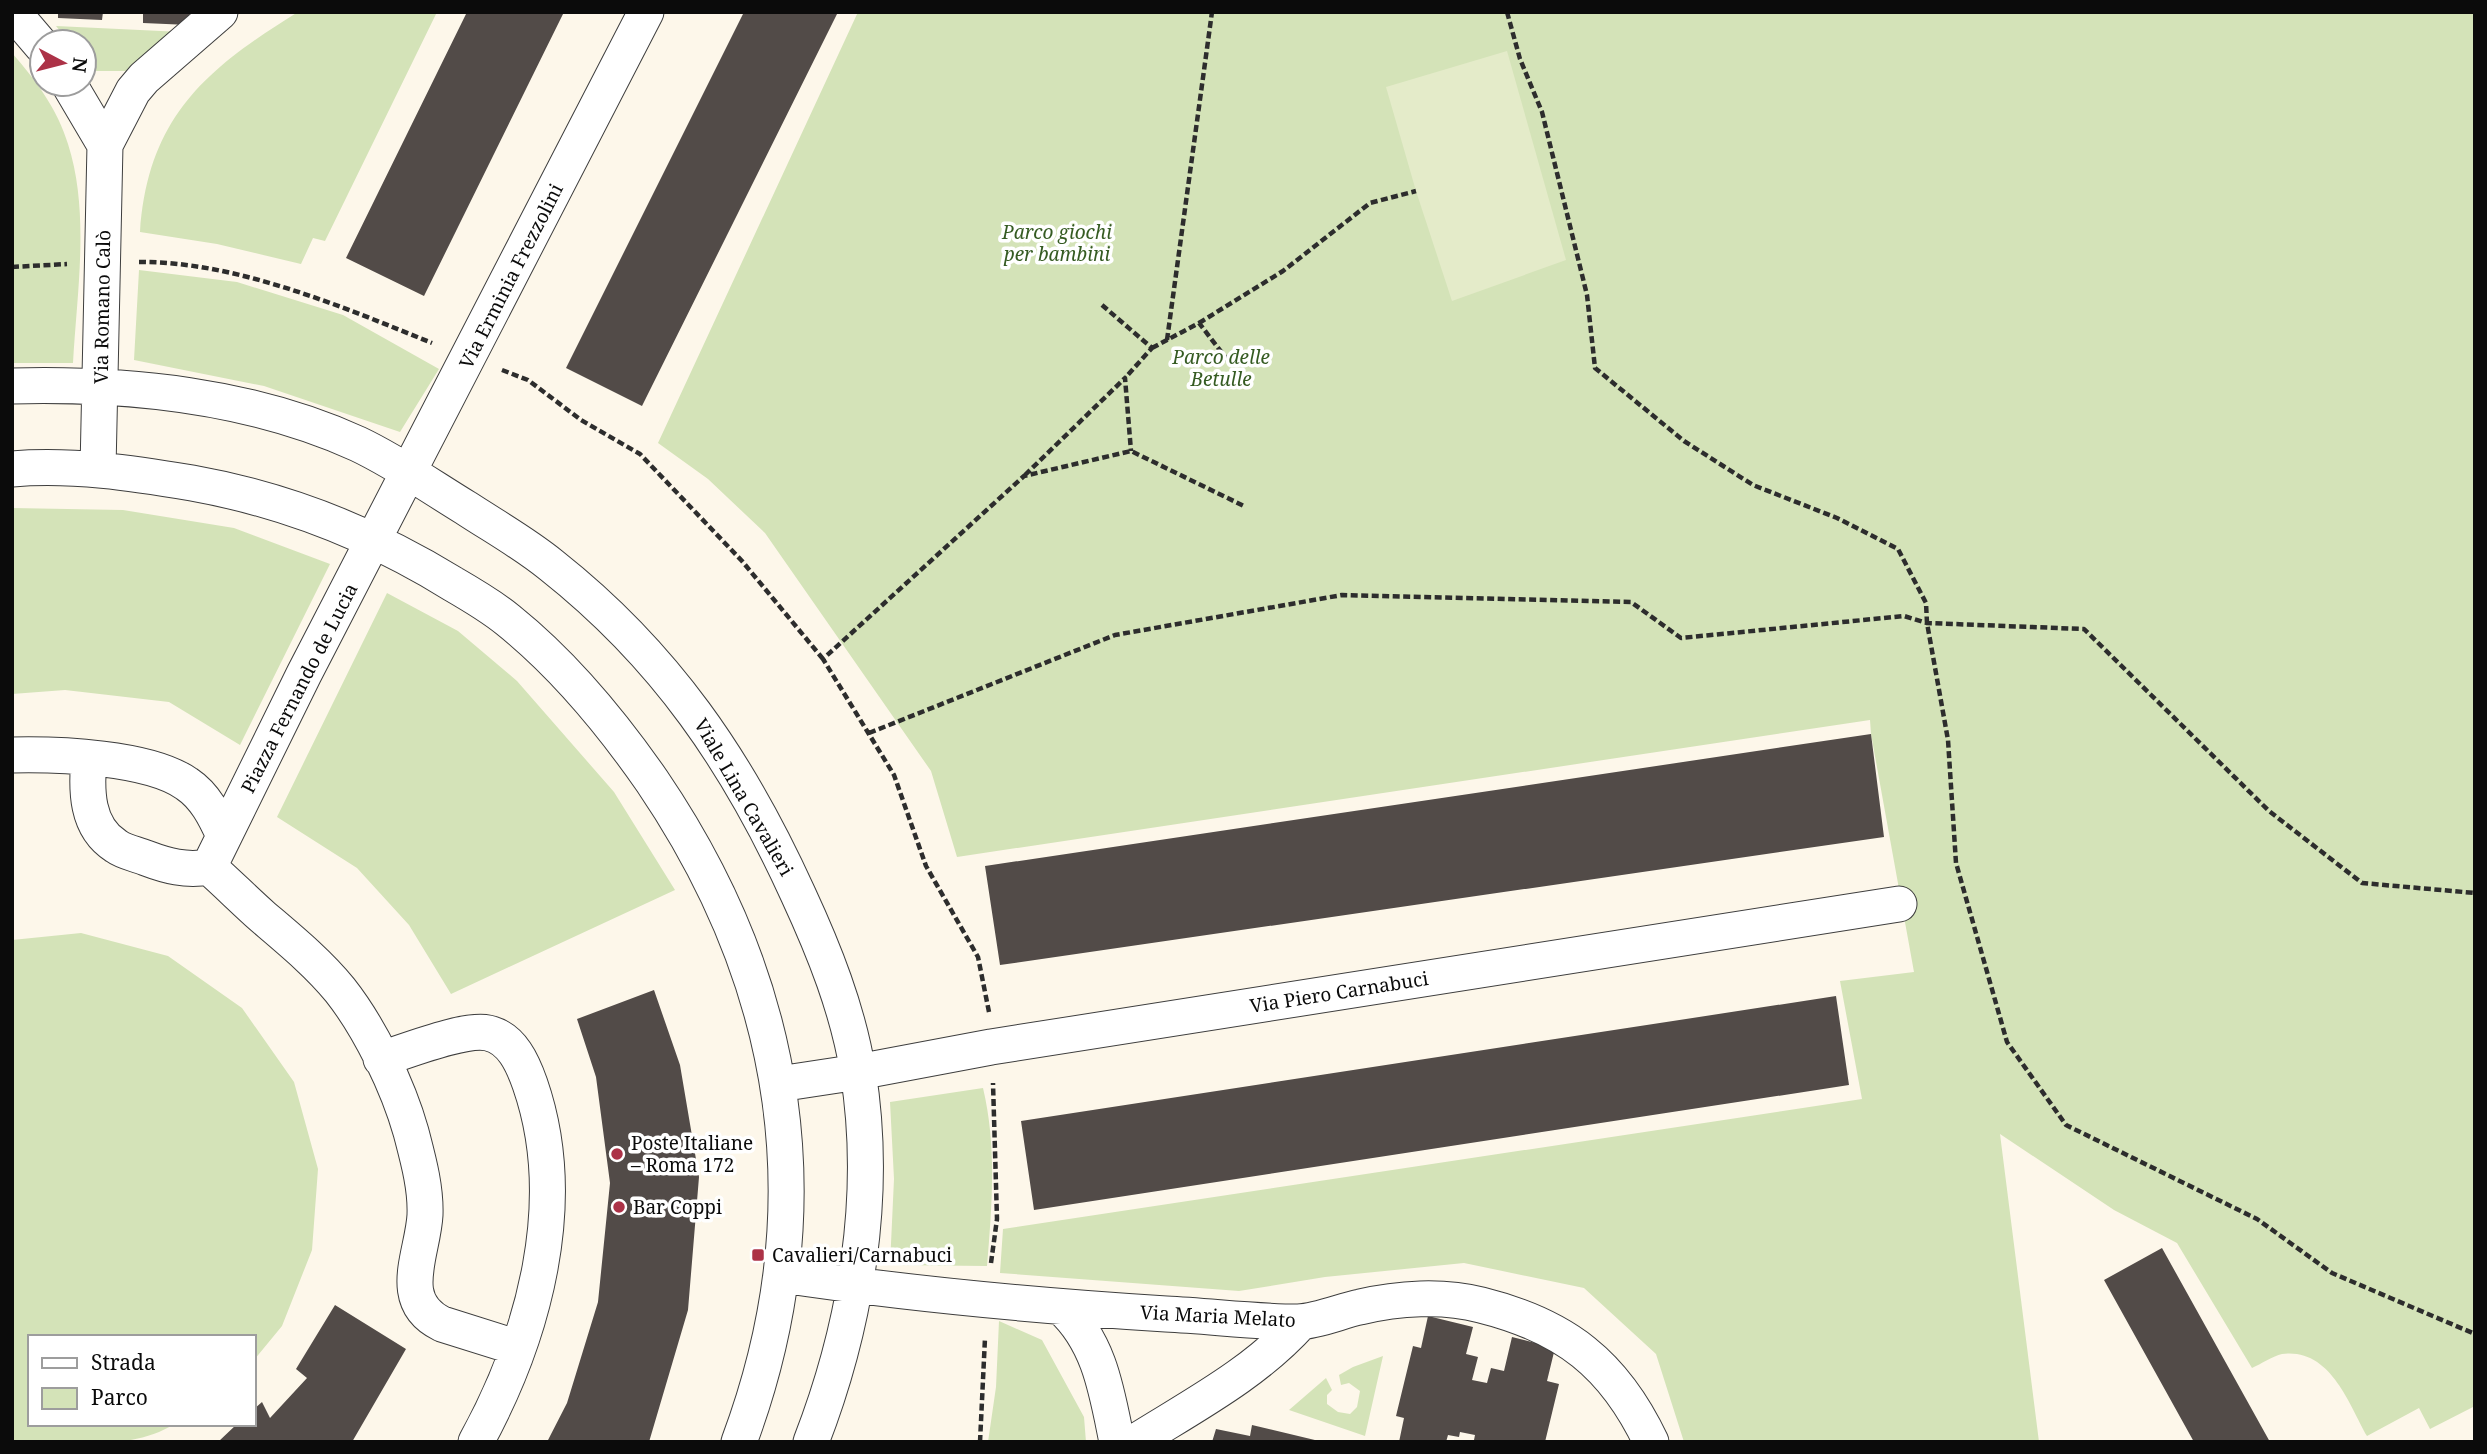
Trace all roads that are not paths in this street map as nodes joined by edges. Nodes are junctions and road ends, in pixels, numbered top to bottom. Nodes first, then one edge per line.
1 (13, 12) edge
2 (220, 12) edge
3 (646, 12) edge
4 (28, 30) edge
5 (77, 98) edge
6 (106, 145) junction
7 (12, 386) edge
8 (100, 386) junction
9 (12, 469) edge
10 (98, 469) junction
11 (409, 472) junction
12 (375, 540) junction
13 (12, 755) edge
14 (89, 758) junction
15 (216, 851) junction
16 (1899, 904) dead end
17 (381, 1059) junction
18 (858, 1072) junction
19 (779, 1084) junction
20 (782, 1275) junction
21 (856, 1286) junction
22 (1061, 1307) junction
23 (1301, 1322) junction
24 (518, 1348) junction
25 (476, 1442) edge
26 (739, 1442) edge
27 (811, 1442) edge
28 (1117, 1442) edge
29 (1135, 1442) edge
30 (1651, 1442) edge

1 - 4 street
2 - 6 street, Via Romano Calò
3 - 11 street, Via Erminia Frezzolini
5 - 6 street
6 - 8 street, Via Romano Calò
7 - 8 street, Viale Lina Cavalieri
8 - 10 street, Via Romano Calò
8 - 11 street, Viale Lina Cavalieri
9 - 10 street
10 - 12 street
11 - 12 street, Via Erminia Frezzolini
11 - 18 street, Viale Lina Cavalieri
12 - 15 street, Piazza Fernando de Lucia
12 - 19 street
13 - 14 street
14 - 15 street
14 - 15 street
15 - 17 street
16 - 18 street, Via Piero Carnabuci
17 - 24 street
17 - 24 street
18 - 19 street, Via Piero Carnabuci
18 - 21 street, Viale Lina Cavalieri
19 - 20 street
20 - 21 street, Via Maria Melato
20 - 26 street
21 - 22 street, Via Maria Melato
21 - 27 street, Viale Lina Cavalieri
22 - 23 street, Via Maria Melato
22 - 28 street
23 - 29 street
23 - 30 street, Via Maria Melato
24 - 25 street

